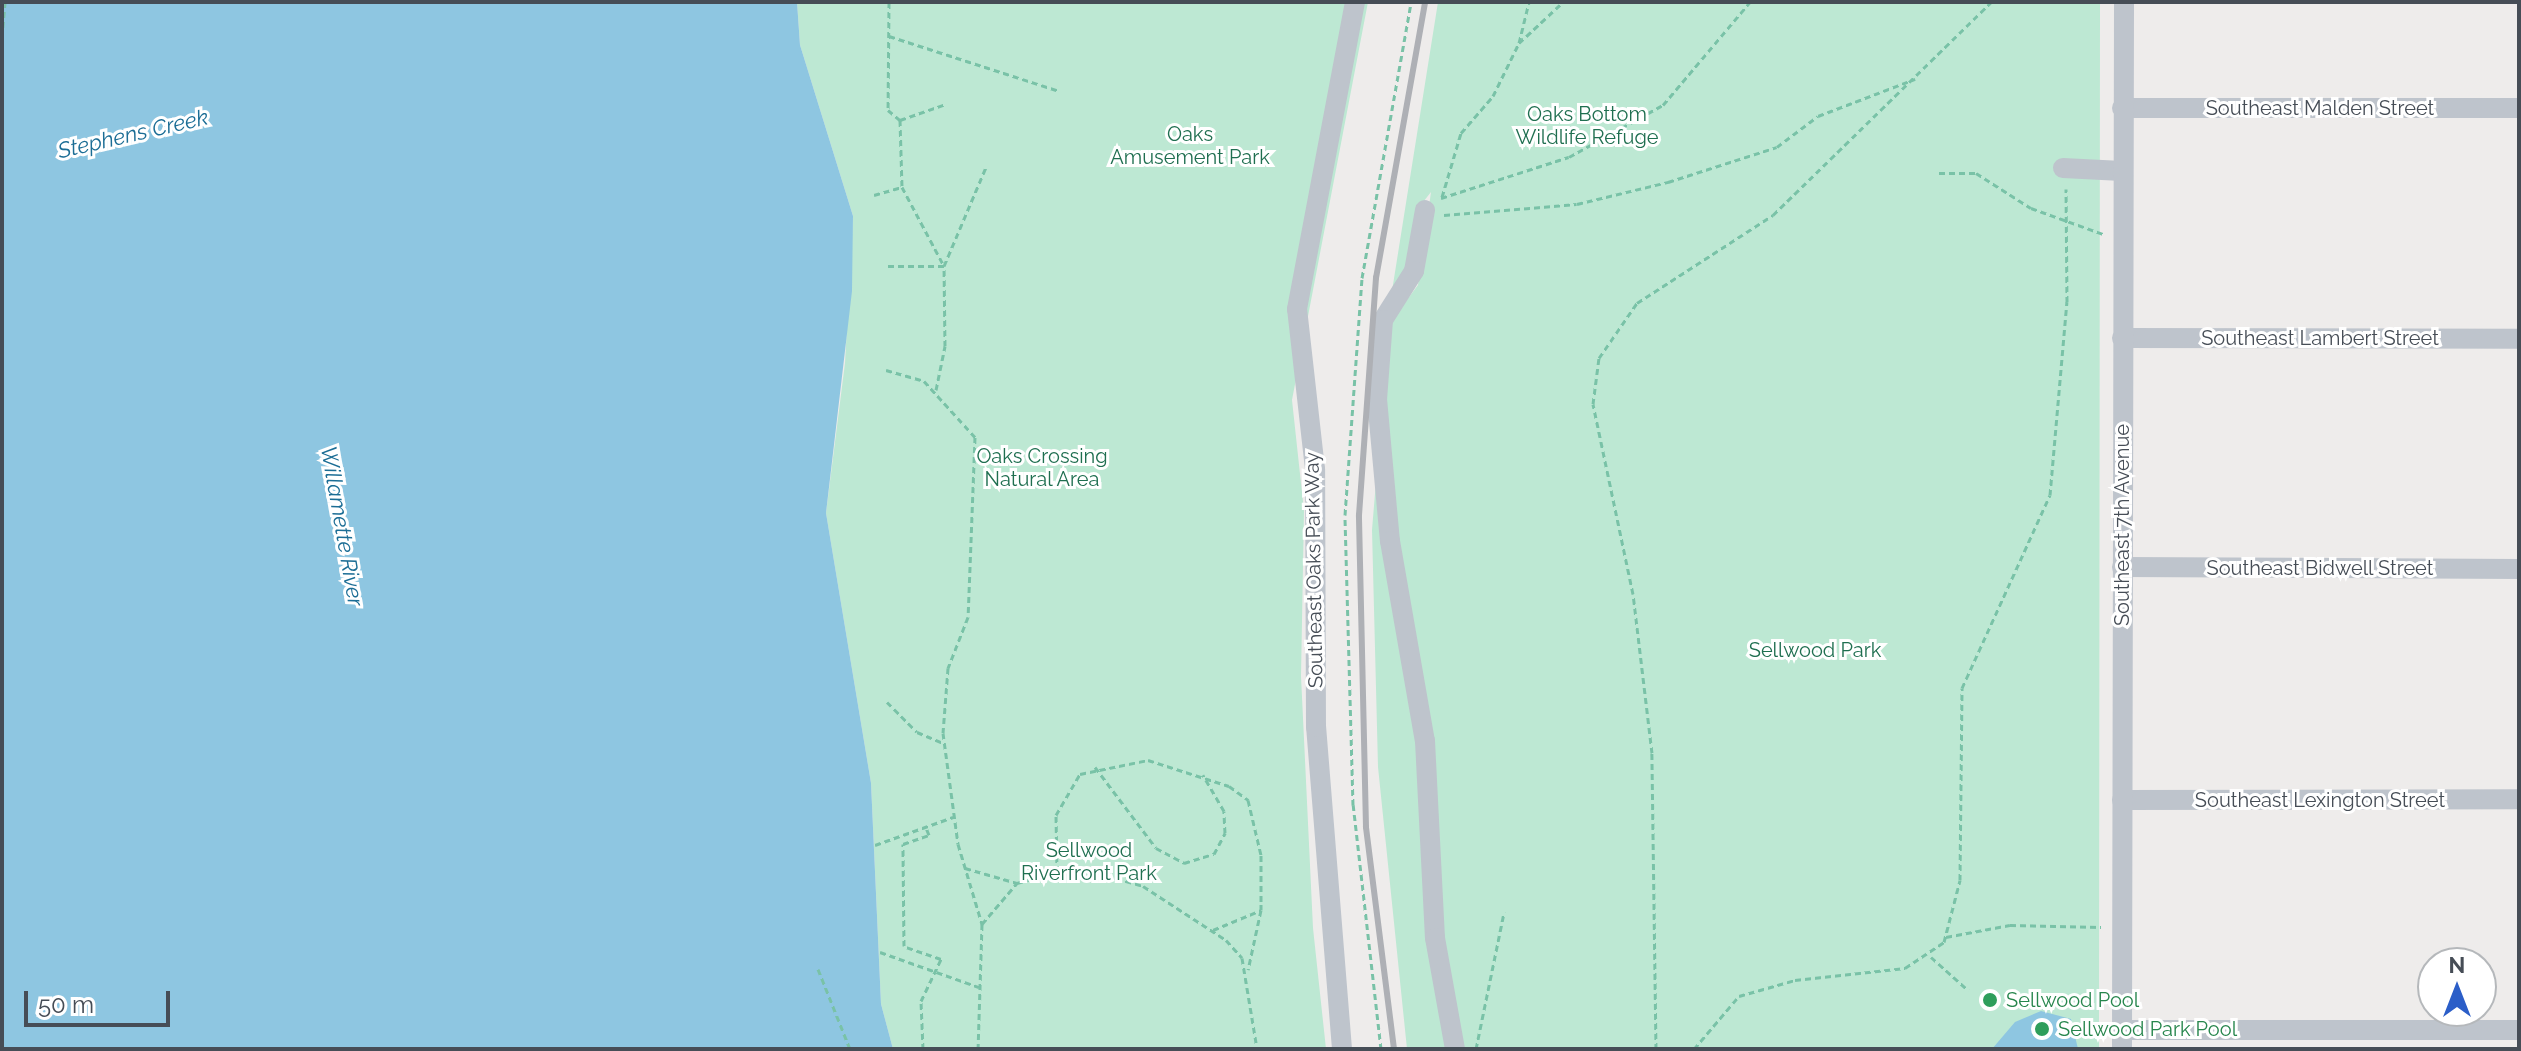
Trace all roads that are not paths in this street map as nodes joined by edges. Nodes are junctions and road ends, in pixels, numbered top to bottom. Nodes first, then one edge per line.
1 (1355, 2) edge
2 (2124, 2) edge
3 (2122, 108) junction
4 (2519, 108) edge
5 (2063, 168) road end
6 (2122, 171) junction
7 (1425, 210) road end
8 (2122, 338) junction
9 (2519, 339) edge
10 (2122, 567) junction
11 (2519, 569) edge
12 (2519, 799) edge
13 (2122, 800) junction
14 (2519, 1030) edge
15 (2122, 1039) edge
16 (1342, 1049) edge
17 (1455, 1049) edge

1 - 16 street, Southeast Oaks Park Way
2 - 3 street, Southeast 7th Avenue
3 - 4 street, Southeast Malden Street
3 - 6 street, Southeast 7th Avenue
5 - 6 street
6 - 8 street, Southeast 7th Avenue
7 - 17 street
8 - 9 street, Southeast Lambert Street
8 - 10 street, Southeast 7th Avenue
10 - 11 street, Southeast Bidwell Street
10 - 13 street, Southeast 7th Avenue
12 - 13 street, Southeast Lexington Street
13 - 15 street, Southeast 7th Avenue
14 - 15 street

